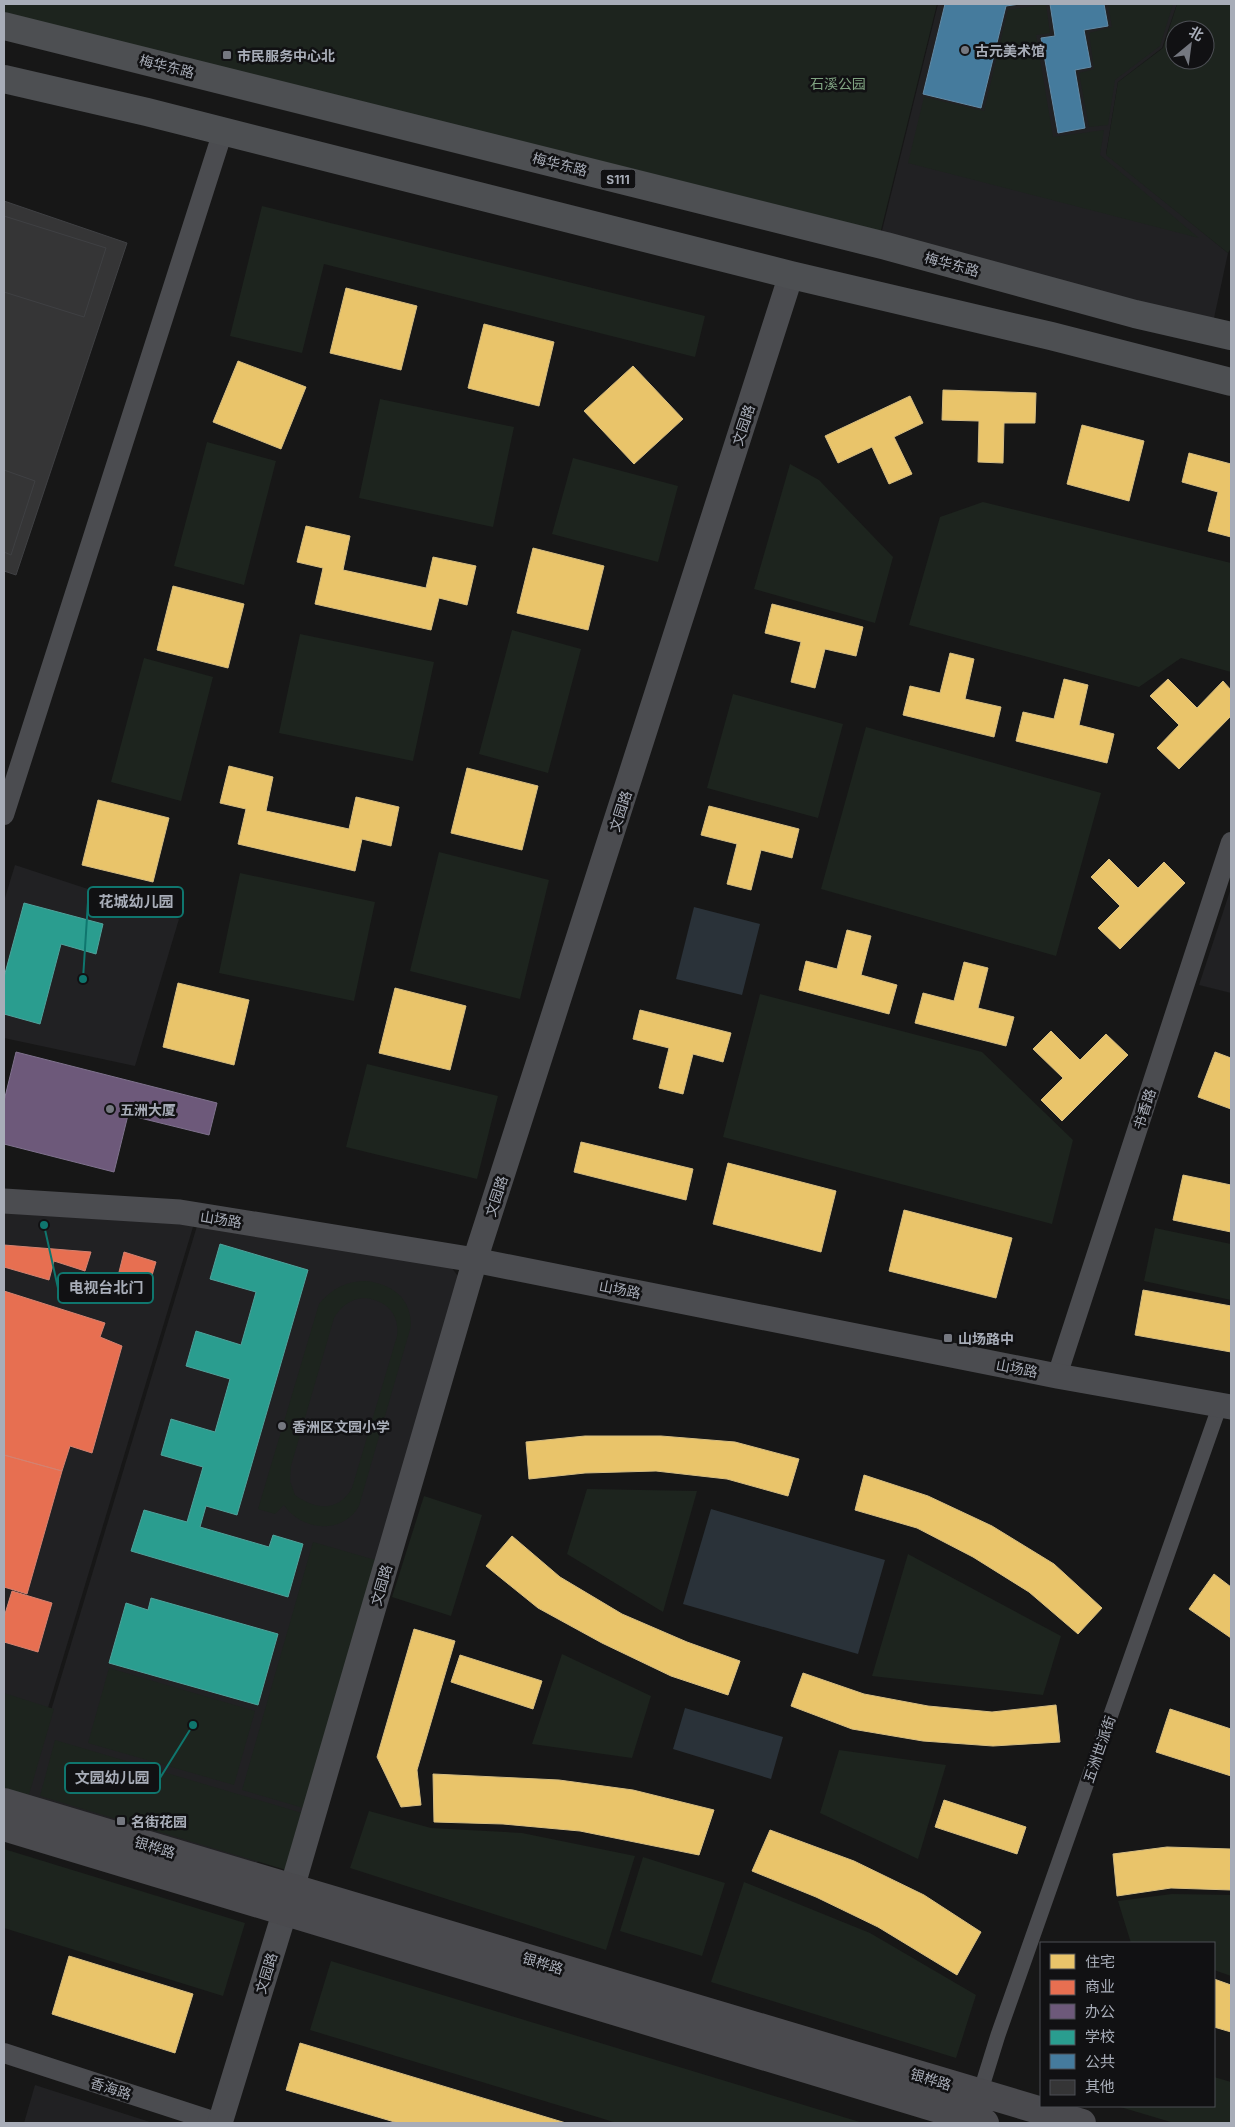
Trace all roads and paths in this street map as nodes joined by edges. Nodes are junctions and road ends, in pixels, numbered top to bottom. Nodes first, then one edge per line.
1 (4, 10) edge
2 (4, 26) edge
3 (144, 60) junction
4 (4, 79) edge
5 (4, 97) edge
6 (147, 112) junction
7 (223, 131) junction
8 (791, 275) junction
9 (1231, 336) edge
10 (1231, 382) edge
11 (4, 815) edge
12 (1231, 842) edge
13 (4, 1201) edge
14 (476, 1260) junction
15 (1057, 1376) junction
16 (1225, 1406) edge
17 (4, 1802) edge
18 (4, 1827) edge
19 (288, 1900) junction
20 (4, 2053) edge
21 (980, 2093) junction
22 (219, 2123) edge
23 (984, 2123) edge
24 (1082, 2123) edge

1 - 3 main road
2 - 3 main road, 梅华东路 / S111
3 - 9 main road, 梅华东路 / S111
4 - 6 main road
5 - 6 main road
6 - 7 main road
7 - 8 main road
7 - 11 street
8 - 10 main road
8 - 14 street, 文园路
12 - 15 street, 书香路
13 - 14 street, 山场路
14 - 15 street, 山场路
14 - 19 street, 文园路
15 - 16 street, 山场路
16 - 21 street, 五洲世派街
17 - 19 main road, 银桦路
18 - 19 main road, 银桦路
19 - 21 main road, 银桦路
19 - 22 street, 文园路
19 - 23 main road, 银桦路
20 - 22 street, 香海路
21 - 24 main road, 银桦路

